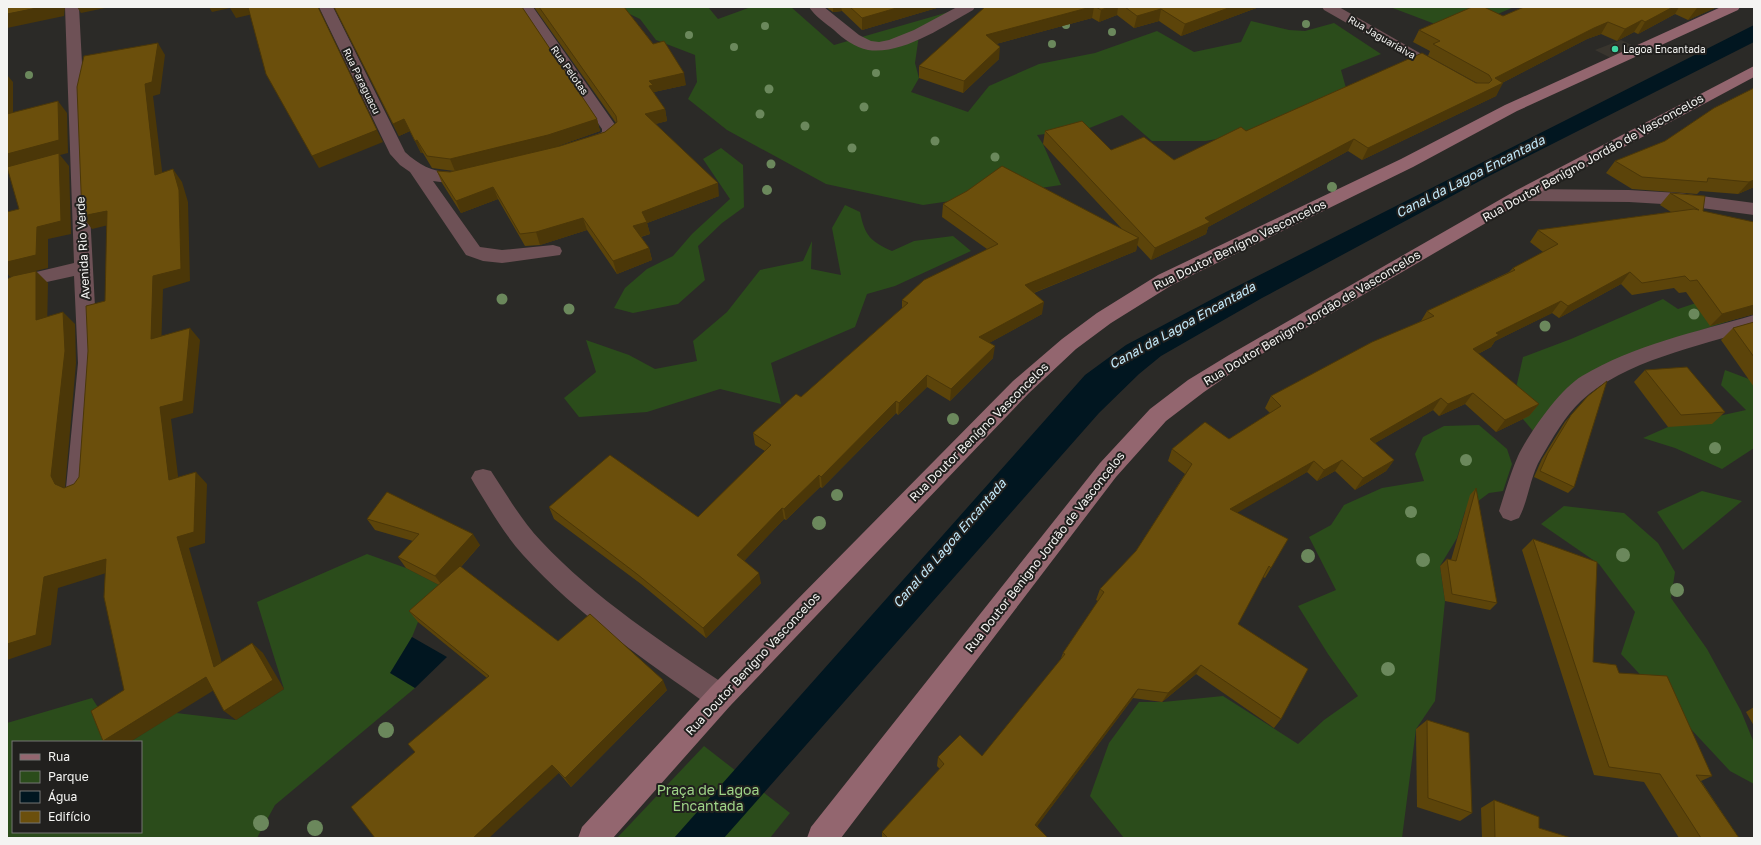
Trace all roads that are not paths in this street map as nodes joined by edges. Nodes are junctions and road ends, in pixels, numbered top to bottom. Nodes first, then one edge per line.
1 (72, 7) edge
2 (326, 7) edge
3 (526, 7) edge
4 (816, 7) edge
5 (968, 7) edge
6 (1330, 7) edge
7 (1733, 7) edge
8 (1754, 71) edge
9 (1452, 77) edge
10 (573, 148) edge
11 (418, 172) junction
12 (481, 172) edge
13 (1521, 196) junction
14 (1754, 209) edge
15 (553, 251) dead end
16 (84, 267) junction
17 (7, 287) edge
18 (1754, 322) edge
19 (483, 478) dead end
20 (78, 488) edge
21 (1511, 511) dead end
22 (720, 697) junction
23 (833, 834) edge
24 (594, 838) edge

1 - 16 street, Avenida Rio Verde
2 - 11 street, Rua Paraguacu
3 - 10 street, Rua Pelotas
4 - 5 street
6 - 9 street, Rua Jaguariaiva
7 - 22 main road, Rua Doutor Benígno Vasconcelos
8 - 13 main road, Rua Doutor Benigno Jordão de Vasconcelos
11 - 12 street
11 - 15 street
13 - 14 street
13 - 23 main road, Rua Doutor Benigno Jordão de Vasconcelos
16 - 17 street
16 - 20 street, Avenida Rio Verde
18 - 21 street
19 - 22 street
22 - 24 main road, Rua Doutor Benígno Vasconcelos

